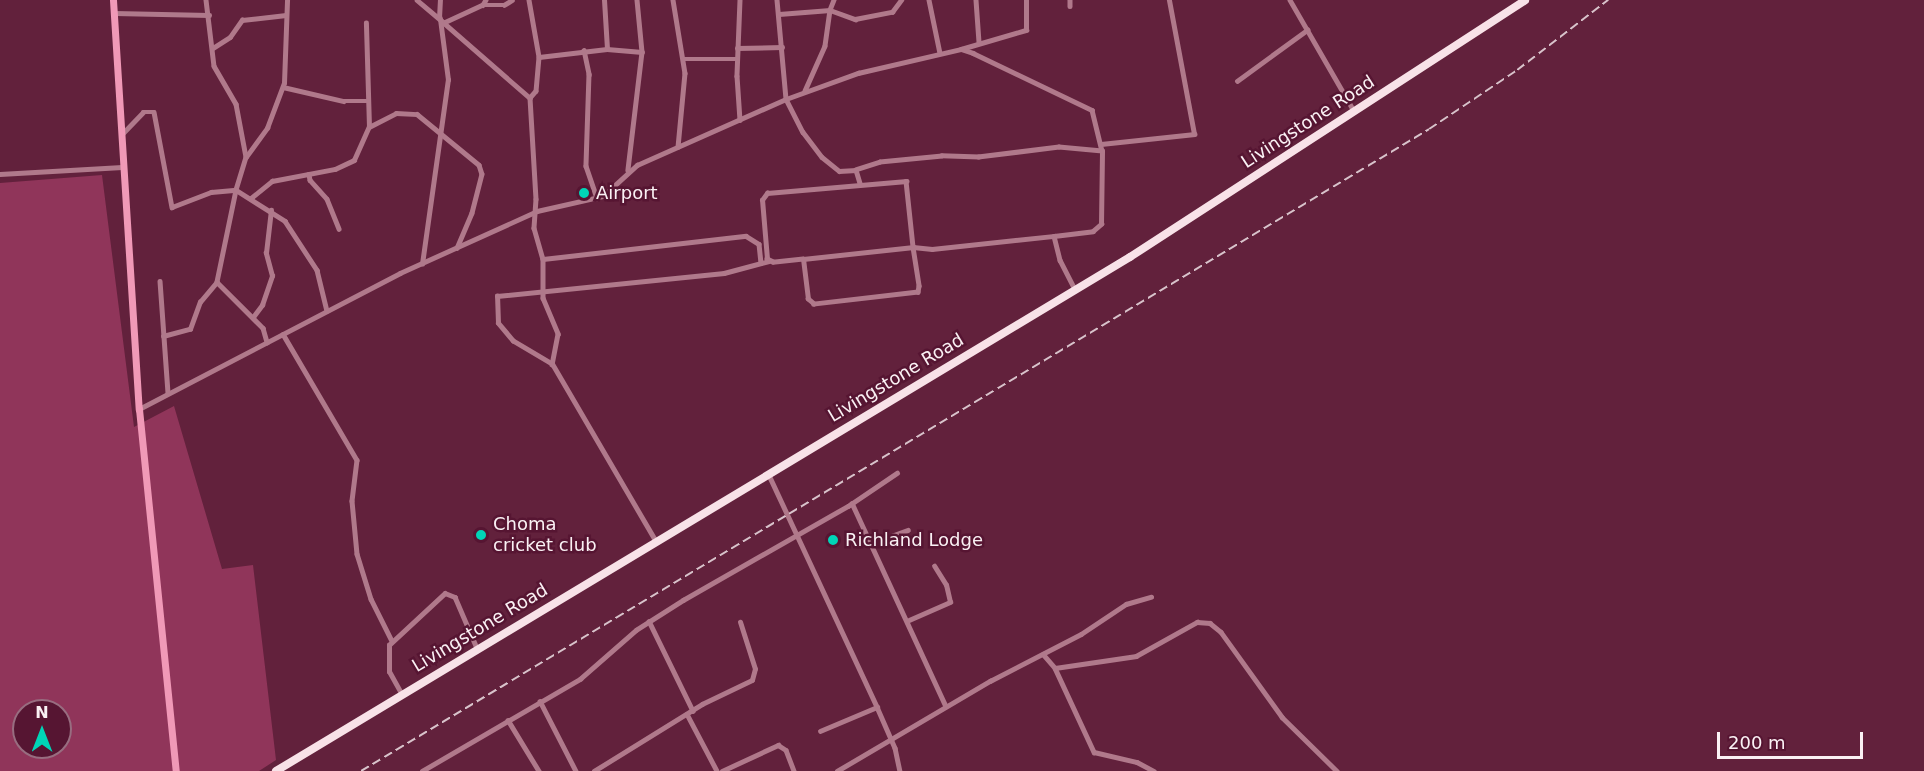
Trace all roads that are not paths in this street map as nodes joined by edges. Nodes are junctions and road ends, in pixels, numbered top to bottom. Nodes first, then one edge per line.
1 (114, 0) edge
2 (206, 0) edge
3 (287, 0) edge
4 (417, 0) edge
5 (440, 0) edge
6 (486, 0) edge
7 (512, 0) edge
8 (529, 0) edge
9 (604, 0) edge
10 (637, 0) edge
11 (673, 0) edge
12 (740, 0) edge
13 (777, 0) edge
14 (834, 0) edge
15 (901, 0) edge
16 (929, 0) edge
17 (976, 0) edge
18 (1026, 0) edge
19 (1169, 0) edge
20 (1290, 0) edge
21 (1525, 0) edge
22 (483, 5) junction
23 (830, 10) junction
24 (114, 13) junction
25 (779, 14) junction
26 (209, 15) junction
27 (286, 15) junction
28 (441, 20) junction
29 (366, 23) dead end
30 (1307, 30) junction
31 (979, 42) junction
32 (782, 47) junction
33 (213, 48) junction
34 (737, 48) junction
35 (607, 49) junction
36 (961, 49) junction
37 (584, 50) junction
38 (642, 52) junction
39 (940, 53) junction
40 (539, 57) junction
41 (684, 59) junction
42 (737, 59) junction
43 (1237, 81) dead end
44 (283, 87) junction
45 (805, 92) junction
46 (530, 98) junction
47 (786, 99) junction
48 (367, 101) junction
49 (1354, 111) junction
50 (740, 120) junction
51 (369, 127) junction
52 (440, 130) junction
53 (120, 136) junction
54 (1101, 144) junction
55 (678, 147) junction
56 (1102, 151) junction
57 (246, 157) junction
58 (122, 167) junction
59 (628, 170) junction
60 (856, 170) junction
61 (0, 174) edge
62 (309, 174) junction
63 (860, 183) junction
64 (236, 190) junction
65 (250, 198) junction
66 (597, 198) junction
67 (271, 210) junction
68 (537, 211) junction
69 (339, 229) dead end
70 (1054, 237) junction
71 (913, 247) junction
72 (457, 248) junction
73 (543, 259) junction
74 (803, 259) junction
75 (769, 261) junction
76 (761, 263) junction
77 (422, 264) junction
78 (160, 281) dead end
79 (217, 282) junction
80 (1076, 290) junction
81 (542, 293) junction
82 (327, 311) junction
83 (253, 317) junction
84 (283, 334) junction
85 (163, 336) junction
86 (267, 342) junction
87 (552, 364) junction
88 (168, 393) junction
89 (139, 409) junction
90 (897, 473) dead end
91 (768, 474) junction
92 (852, 503) junction
93 (908, 530) dead end
94 (796, 535) junction
95 (656, 542) junction
96 (872, 543) junction
97 (934, 566) dead end
98 (1151, 597) dead end
99 (909, 620) junction
100 (649, 621) junction
101 (740, 622) dead end
102 (392, 641) junction
103 (477, 648) junction
104 (1043, 654) junction
105 (1055, 668) junction
106 (402, 695) junction
107 (540, 701) junction
108 (946, 706) junction
109 (877, 707) junction
110 (693, 711) junction
111 (687, 714) junction
112 (508, 720) junction
113 (820, 731) dead end
114 (891, 740) junction
115 (176, 771) edge
116 (276, 771) edge
117 (422, 771) edge
118 (540, 771) edge
119 (576, 771) edge
120 (594, 771) edge
121 (717, 771) edge
122 (723, 771) edge
123 (794, 771) edge
124 (837, 771) edge
125 (900, 771) edge
126 (1154, 771) edge
127 (1337, 771) edge

1 - 24 main road
2 - 26 street
3 - 27 street
4 - 28 street
5 - 28 street
6 - 22 street
7 - 22 street
8 - 40 street
9 - 35 street
10 - 38 street
11 - 41 street
12 - 34 street
13 - 25 street
14 - 23 street
15 - 23 street
16 - 39 street
17 - 31 street
18 - 31 street
19 - 54 street
20 - 30 street
21 - 49 highway, Livingstone Road
22 - 28 street
23 - 25 street
23 - 45 street
24 - 26 street
24 - 53 main road
25 - 32 street
26 - 33 street
27 - 33 street
27 - 44 street
28 - 46 street
28 - 52 street
29 - 48 street
30 - 43 street
30 - 49 street
31 - 36 street
32 - 34 street
32 - 47 street
33 - 57 street
34 - 42 street
35 - 37 street
35 - 38 street
36 - 39 street
36 - 54 street
37 - 40 street
37 - 66 street
38 - 59 street
39 - 45 street
40 - 46 street
41 - 42 street
41 - 55 street
42 - 50 street
44 - 48 street
44 - 57 street
45 - 47 street
46 - 68 street
47 - 50 street
47 - 60 street
48 - 51 street
49 - 80 highway, Livingstone Road
50 - 55 street
51 - 52 street
51 - 62 street
52 - 72 street
52 - 77 street
53 - 58 main road
53 - 64 street
54 - 56 street
55 - 59 street
56 - 60 street
56 - 70 street
57 - 64 street
58 - 61 street
58 - 89 main road
59 - 66 street
60 - 63 street
62 - 65 street
62 - 69 street
63 - 71 street
63 - 75 street
64 - 65 street
64 - 79 street
65 - 67 street
66 - 68 street
67 - 82 street
67 - 83 street
68 - 72 street
68 - 73 street
70 - 71 street
70 - 80 street
71 - 74 street
71 - 74 street
72 - 77 street
73 - 76 street
73 - 81 street
74 - 75 street
75 - 76 street
76 - 81 street
77 - 82 street
78 - 85 street
79 - 83 street
79 - 85 street
80 - 91 highway, Livingstone Road
81 - 87 street
81 - 87 street
82 - 84 street
83 - 86 street
84 - 86 street
84 - 102 street
85 - 88 street
86 - 88 street
87 - 95 street
88 - 89 street
89 - 115 main road
90 - 92 street
91 - 94 street
91 - 95 highway, Livingstone Road
92 - 94 street
92 - 96 street
93 - 96 street
94 - 100 street
94 - 109 street
95 - 103 highway, Livingstone Road
96 - 99 street
97 - 99 street
98 - 104 street
99 - 108 street
100 - 107 street
100 - 110 street
101 - 110 street
102 - 103 street
102 - 106 street
103 - 106 highway, Livingstone Road
104 - 105 street
104 - 108 street
105 - 126 street
105 - 127 street
106 - 116 highway, Livingstone Road
107 - 112 street
107 - 119 street
108 - 114 street
109 - 113 street
109 - 114 street
110 - 111 street
111 - 120 street
111 - 121 street
112 - 117 street
112 - 118 street
114 - 124 street
114 - 125 street
122 - 123 street

